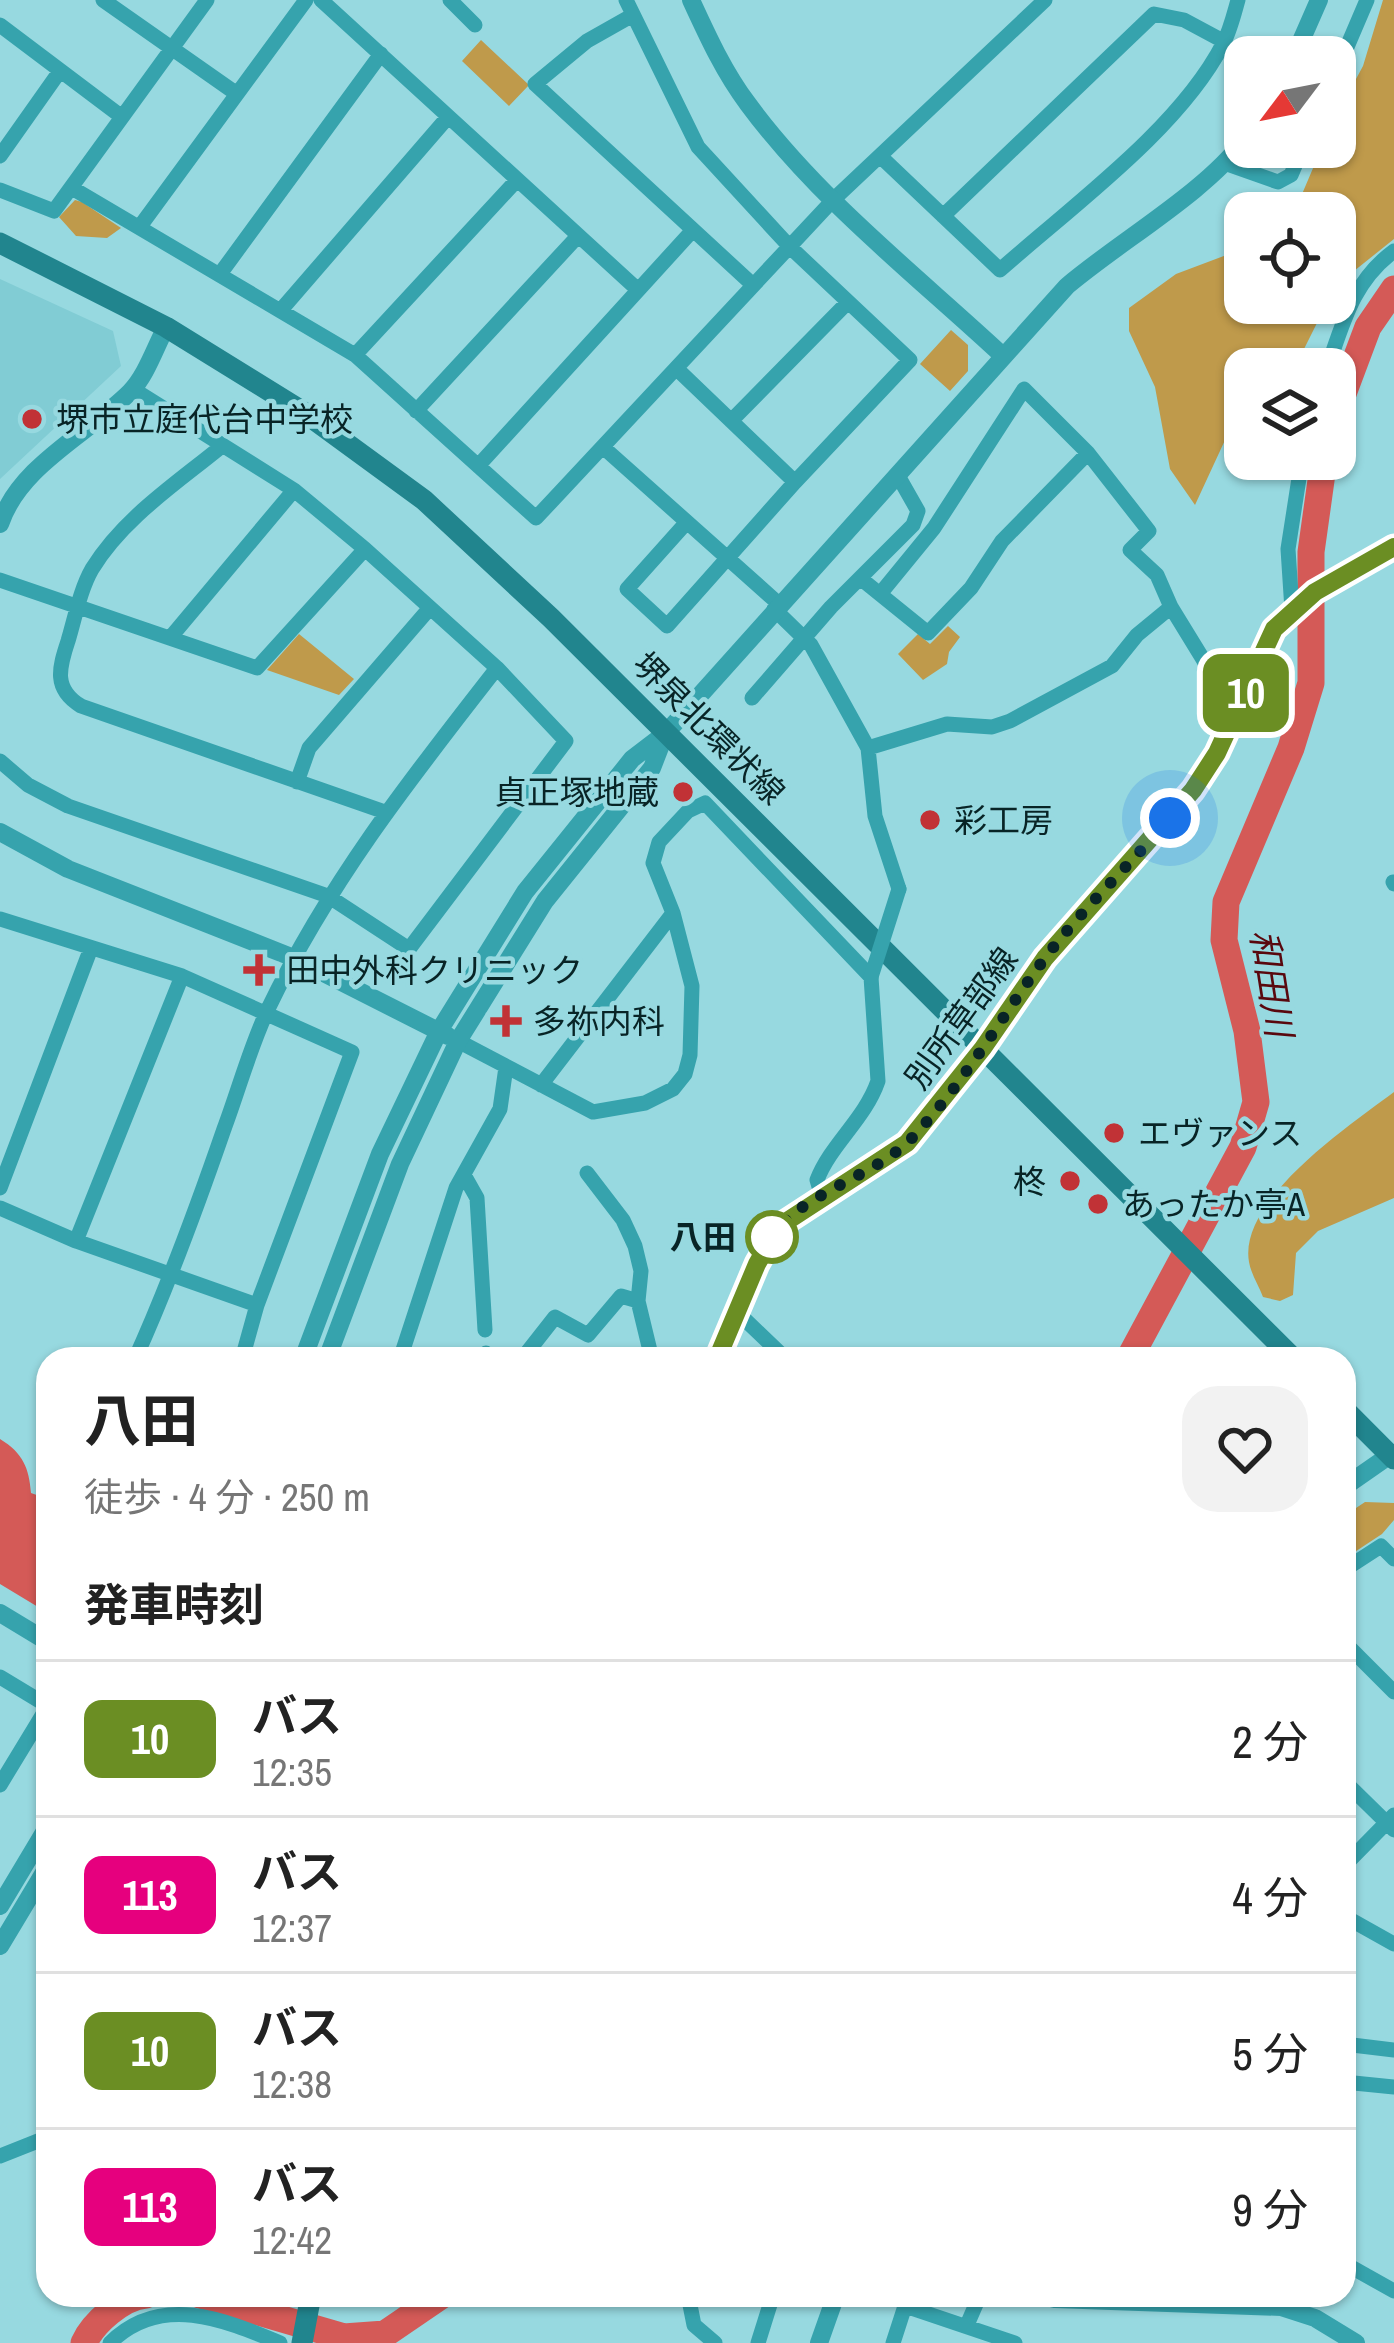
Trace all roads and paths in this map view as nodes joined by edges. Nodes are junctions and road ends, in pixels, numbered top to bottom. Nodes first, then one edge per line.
1 (103, 0) edge
2 (207, 0) edge
3 (306, 0) edge
4 (322, 0) edge
5 (691, 0) edge
6 (1045, 0) edge
7 (1238, 0) edge
8 (1319, 0) edge
9 (1367, 0) edge
10 (453, 1) edge
11 (630, 7) edge
12 (475, 26) dead end
13 (1, 28) edge
14 (1227, 36) edge
15 (1303, 36) edge
16 (1352, 36) edge
17 (1224, 41) edge
18 (1224, 44) edge
19 (170, 48) junction
20 (381, 54) junction
21 (60, 71) junction
22 (237, 94) junction
23 (122, 117) junction
24 (448, 117) junction
25 (880, 156) junction
26 (0, 157) edge
27 (1224, 166) edge
28 (1238, 168) edge
29 (1294, 168) edge
30 (517, 179) junction
31 (72, 188) junction
32 (0, 190) edge
33 (834, 199) junction
34 (943, 216) junction
35 (141, 225) junction
36 (693, 230) junction
37 (578, 236) junction
38 (0, 243) edge
39 (790, 247) junction
40 (1394, 251) edge
41 (220, 274) junction
42 (753, 285) junction
43 (637, 289) junction
44 (848, 302) junction
45 (280, 310) junction
46 (166, 327) junction
47 (1335, 348) edge
48 (355, 355) junction
49 (1003, 356) junction
50 (677, 368) junction
51 (133, 389) junction
52 (416, 411) junction
53 (731, 421) junction
54 (222, 446) junction
55 (604, 448) junction
56 (1088, 453) junction
57 (478, 466) junction
58 (897, 474) junction
59 (1299, 480) edge
60 (794, 482) junction
61 (294, 490) junction
62 (686, 523) junction
63 (0, 524) edge
64 (1394, 547) edge
65 (365, 548) junction
66 (729, 557) junction
67 (860, 578) junction
68 (0, 580) edge
69 (880, 594) junction
70 (79, 606) junction
71 (777, 606) junction
72 (1172, 607) junction
73 (1295, 608) junction
74 (429, 609) junction
75 (170, 638) junction
76 (805, 638) junction
77 (497, 668) junction
78 (752, 698) dead end
79 (1237, 713) junction
80 (666, 733) junction
81 (868, 748) junction
82 (0, 761) edge
83 (297, 782) junction
84 (385, 812) junction
85 (0, 832) edge
86 (328, 896) junction
87 (673, 913) junction
88 (0, 921) edge
89 (91, 947) junction
90 (294, 958) junction
91 (182, 976) junction
92 (871, 977) junction
93 (266, 1014) junction
94 (439, 1031) junction
95 (458, 1041) junction
96 (983, 1048) junction
97 (506, 1067) junction
98 (541, 1085) junction
99 (587, 1173) dead end
100 (464, 1175) junction
101 (0, 1188) edge
102 (822, 1197) junction
103 (0, 1208) edge
104 (76, 1241) junction
105 (172, 1275) junction
106 (638, 1301) junction
107 (257, 1305) junction
108 (737, 1312) junction
109 (484, 1330) dead end
110 (140, 1347) edge
111 (245, 1347) edge
112 (308, 1347) edge
113 (331, 1347) edge
114 (404, 1347) edge
115 (531, 1347) edge
116 (649, 1347) edge
117 (722, 1347) edge
118 (773, 1347) edge
119 (1282, 1347) edge
120 (1356, 1420) edge
121 (1393, 1455) edge
122 (1356, 1479) edge
123 (1394, 1559) edge
124 (1356, 1562) edge
125 (0, 1613) edge
126 (36, 1635) edge
127 (1356, 1654) edge
128 (0, 1677) edge
129 (1394, 1692) edge
130 (36, 1699) edge
131 (36, 1725) edge
132 (1, 1780) edge
133 (1356, 1792) edge
134 (1391, 1823) edge
135 (36, 1846) edge
136 (1356, 1855) edge
137 (36, 1886) edge
138 (0, 1906) edge
139 (1356, 1923) edge
140 (1394, 1944) edge
141 (0, 1946) edge
142 (1356, 2045) edge
143 (1394, 2050) edge
144 (1356, 2083) edge
145 (1394, 2087) edge
146 (36, 2142) edge
147 (0, 2156) edge
148 (1356, 2270) edge
149 (1394, 2291) edge
150 (309, 2307) edge
151 (690, 2307) edge
152 (769, 2307) edge
153 (832, 2307) edge
154 (905, 2307) edge
155 (908, 2307) edge
156 (975, 2307) edge
157 (1281, 2307) edge
158 (967, 2325) junction
159 (110, 2343) edge
160 (280, 2343) edge
161 (302, 2343) edge
162 (716, 2343) edge
163 (758, 2343) edge
164 (819, 2343) edge
165 (893, 2343) edge
166 (1015, 2343) edge
167 (1356, 2343) edge

1 - 19 street
2 - 19 street
3 - 22 street
4 - 20 street
5 - 33 street
6 - 25 street
7 - 14 street
8 - 15 street
9 - 16 street
10 - 12 street
11 - 36 street
11 - 39 street
13 - 21 street
17 - 34 street
18 - 34 street
19 - 22 street
19 - 23 street
20 - 24 street
20 - 41 street
21 - 23 street
21 - 26 street
22 - 35 street
23 - 31 street
24 - 30 street
24 - 45 street
25 - 33 street
25 - 34 street
27 - 49 street
28 - 29 street
30 - 37 street
30 - 48 street
31 - 32 street
31 - 35 street
33 - 39 street
33 - 49 street
35 - 41 street
36 - 42 street
36 - 43 street
37 - 43 street
37 - 52 street
38 - 46 main road, 堺泉北環状線
39 - 42 street
39 - 44 street
40 - 47 street
41 - 45 street
42 - 50 street
43 - 57 street
44 - 53 street
44 - 60 street
45 - 48 street
46 - 51 street
46 - 80 main road, 堺泉北環状線
48 - 52 street
49 - 58 street
50 - 53 street
50 - 55 street
51 - 54 street
51 - 63 street
52 - 57 street
53 - 60 street
54 - 61 street
54 - 70 street
55 - 57 street
55 - 62 street
56 - 69 street
56 - 69 street
56 - 72 street
58 - 67 street
58 - 71 street
59 - 73 street
60 - 66 street
61 - 65 street
61 - 75 street
62 - 66 street
62 - 66 street
64 - 73 main road, 別所草部線
65 - 74 street
65 - 75 street
66 - 71 street
67 - 69 street
67 - 76 street
68 - 70 street
70 - 75 street
70 - 83 street
71 - 76 street
71 - 80 street
72 - 79 street
72 - 81 street
73 - 79 main road, 別所草部線
74 - 77 street
74 - 83 street
76 - 78 street
76 - 81 street
77 - 84 street
77 - 86 street
79 - 96 main road, 別所草部線
80 - 94 street
80 - 95 street
80 - 96 main road, 堺泉北環状線
81 - 92 street, bridge
82 - 86 street
83 - 84 street
84 - 86 street
85 - 90 street
86 - 90 street
87 - 92 street
87 - 98 street
87 - 98 street
88 - 89 street
89 - 91 street
89 - 101 street
90 - 93 street
90 - 94 street
91 - 93 street
91 - 104 street
92 - 102 street
93 - 105 street
93 - 107 street
94 - 95 street
94 - 112 street
95 - 97 street
95 - 113 street
96 - 102 main road, 別所草部線
96 - 119 main road, 堺泉北環状線
97 - 98 street
97 - 100 street
99 - 106 street
100 - 109 street
100 - 114 street
102 - 108 main road, 別所草部線
103 - 104 street
104 - 105 street
105 - 107 street
105 - 110 street
106 - 115 street
106 - 116 street
107 - 111 street
108 - 117 main road, 別所草部線
108 - 118 street
120 - 121 main road
121 - 122 street
123 - 124 street
125 - 126 street
127 - 129 street
128 - 130 street
131 - 132 street
133 - 134 street
134 - 136 street
135 - 138 street
137 - 141 street
139 - 140 street
142 - 143 street
144 - 145 street
146 - 147 street
148 - 149 street
150 - 161 main road
151 - 162 street
152 - 163 street
153 - 164 street
154 - 165 street
155 - 158 street
156 - 158 street
157 - 167 street
158 - 166 street
159 - 160 street

